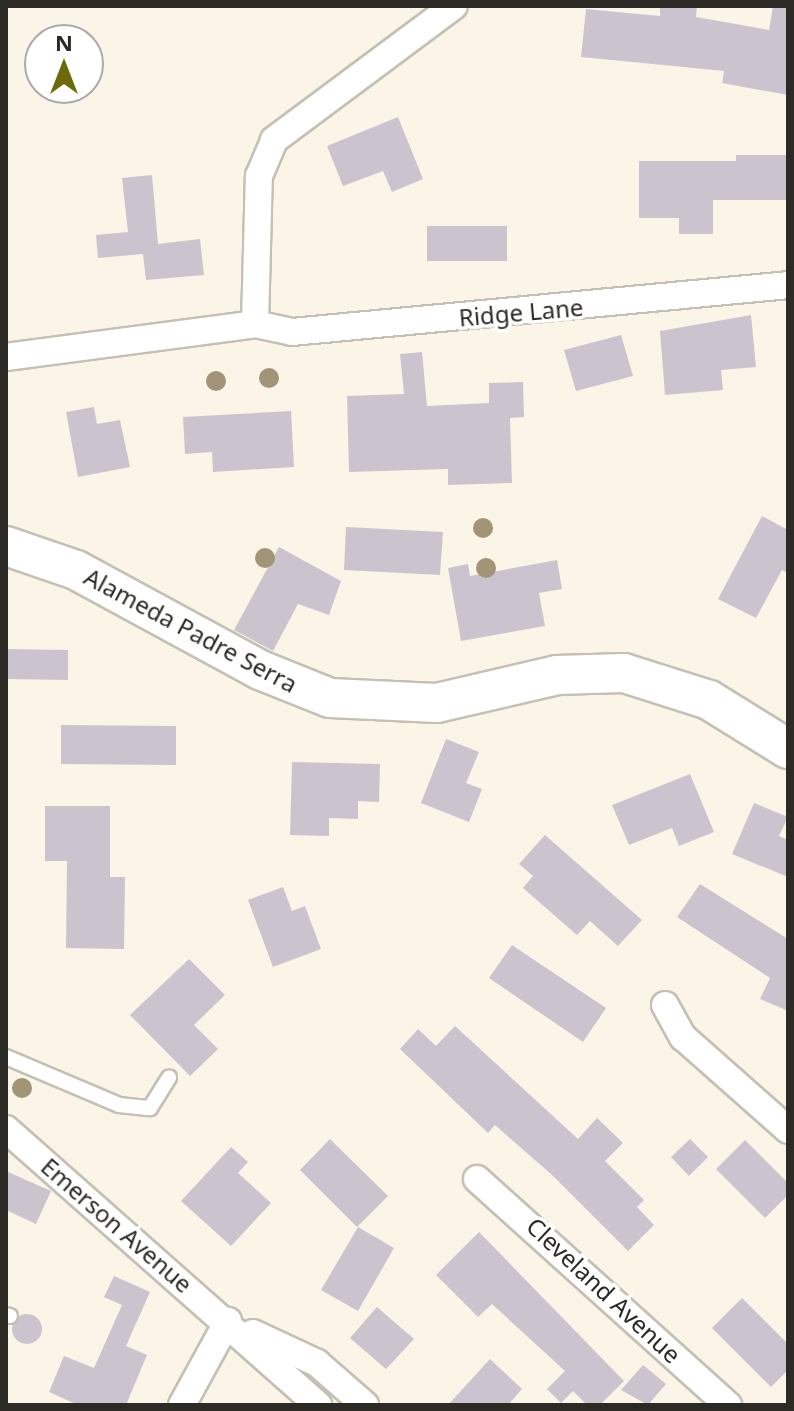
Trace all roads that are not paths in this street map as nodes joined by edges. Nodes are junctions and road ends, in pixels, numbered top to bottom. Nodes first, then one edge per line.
1 (454, 6) edge
2 (788, 285) edge
3 (255, 324) junction
4 (6, 357) edge
5 (6, 546) edge
6 (788, 749) edge
7 (665, 1005) dead end
8 (6, 1057) edge
9 (169, 1078) dead end
10 (6, 1129) edge
11 (788, 1130) edge
12 (477, 1179) dead end
13 (228, 1321) junction
14 (182, 1405) edge
15 (318, 1405) edge
16 (365, 1405) edge
17 (728, 1405) edge

1 - 3 street
2 - 3 street, Ridge Lane
3 - 4 street, Ridge Lane
5 - 6 street, Alameda Padre Serra
7 - 11 street
8 - 9 lane
10 - 13 street, Emerson Avenue
12 - 17 street, Cleveland Avenue
13 - 14 street
13 - 15 street, Emerson Avenue
13 - 16 street, Emerson Avenue

